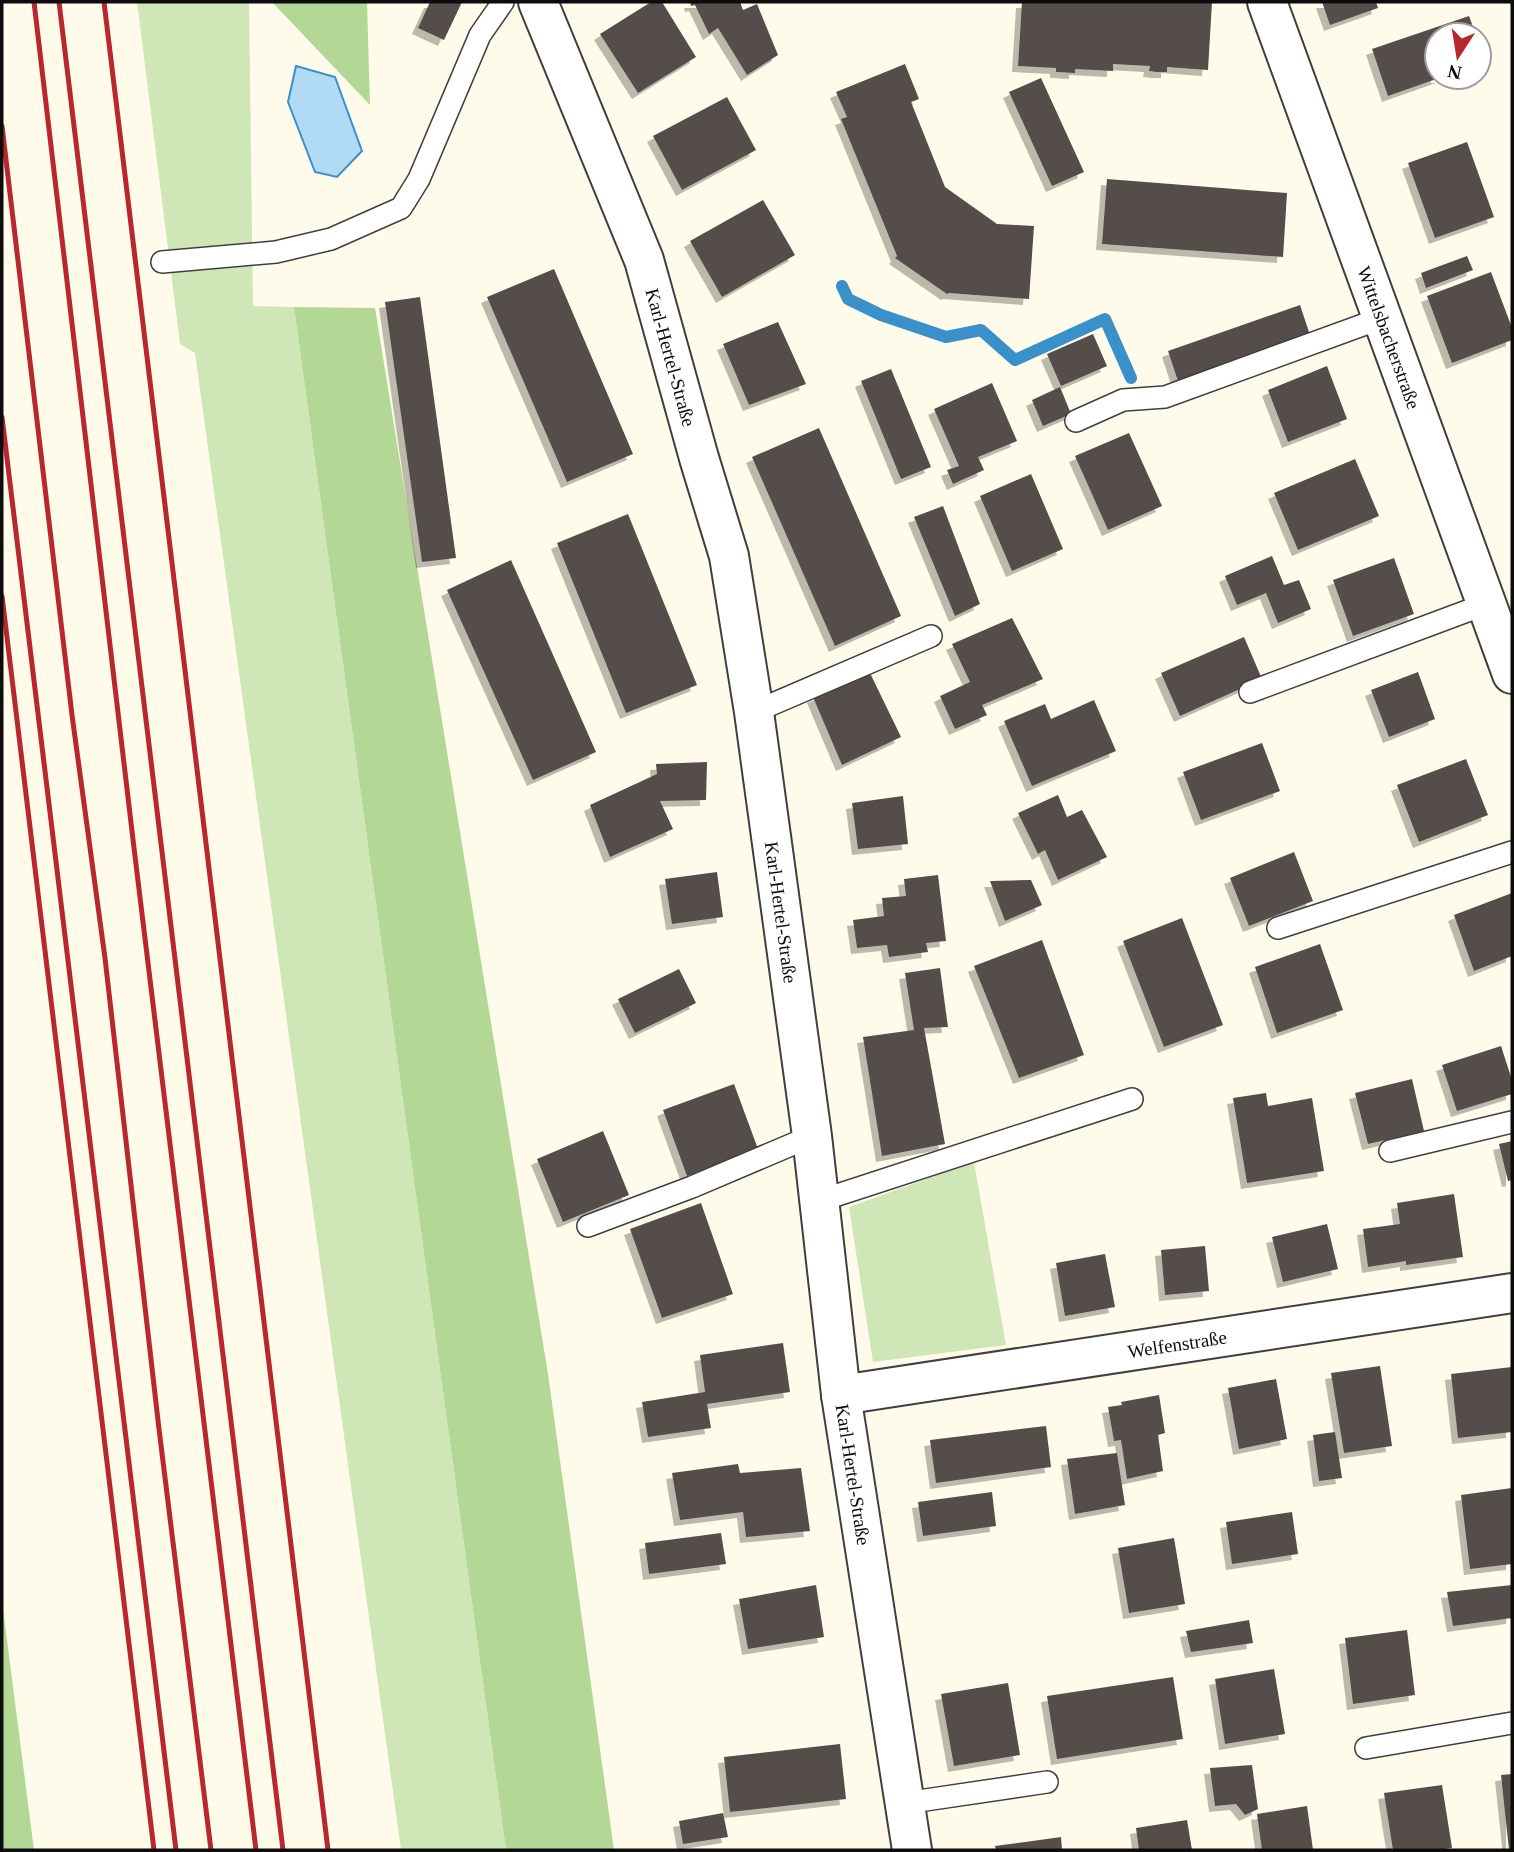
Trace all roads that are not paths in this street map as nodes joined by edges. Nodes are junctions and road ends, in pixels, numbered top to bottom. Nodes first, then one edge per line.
1 (503, 2) edge
2 (538, 2) edge
3 (1267, 2) edge
4 (162, 262) dead end
5 (1382, 318) junction
6 (1076, 421) dead end
7 (1486, 604) junction
8 (931, 636) dead end
9 (1512, 674) edge
10 (1250, 692) dead end
11 (754, 712) junction
12 (1512, 852) edge
13 (1278, 928) dead end
14 (1132, 1099) dead end
15 (1512, 1122) edge
16 (812, 1136) junction
17 (1390, 1151) dead end
18 (819, 1201) junction
19 (588, 1226) dead end
20 (1512, 1293) edge
21 (841, 1395) junction
22 (1512, 1723) edge
23 (1366, 1748) dead end
24 (1048, 1782) dead end
25 (905, 1803) junction
26 (912, 1850) edge

1 - 4 lane
2 - 11 street, Karl-Hertel-Straße
3 - 5 street, Wittelsbacherstraße
5 - 6 lane
5 - 7 street, Wittelsbacherstraße
7 - 9 street, Wittelsbacherstraße
7 - 10 lane
8 - 11 lane
11 - 16 street, Karl-Hertel-Straße
12 - 13 lane
14 - 18 lane
15 - 17 lane
16 - 18 street, Karl-Hertel-Straße
16 - 19 lane
18 - 21 street, Karl-Hertel-Straße
20 - 21 street, Welfenstraße
21 - 25 street, Karl-Hertel-Straße
22 - 23 lane
24 - 25 lane
25 - 26 street, Karl-Hertel-Straße

